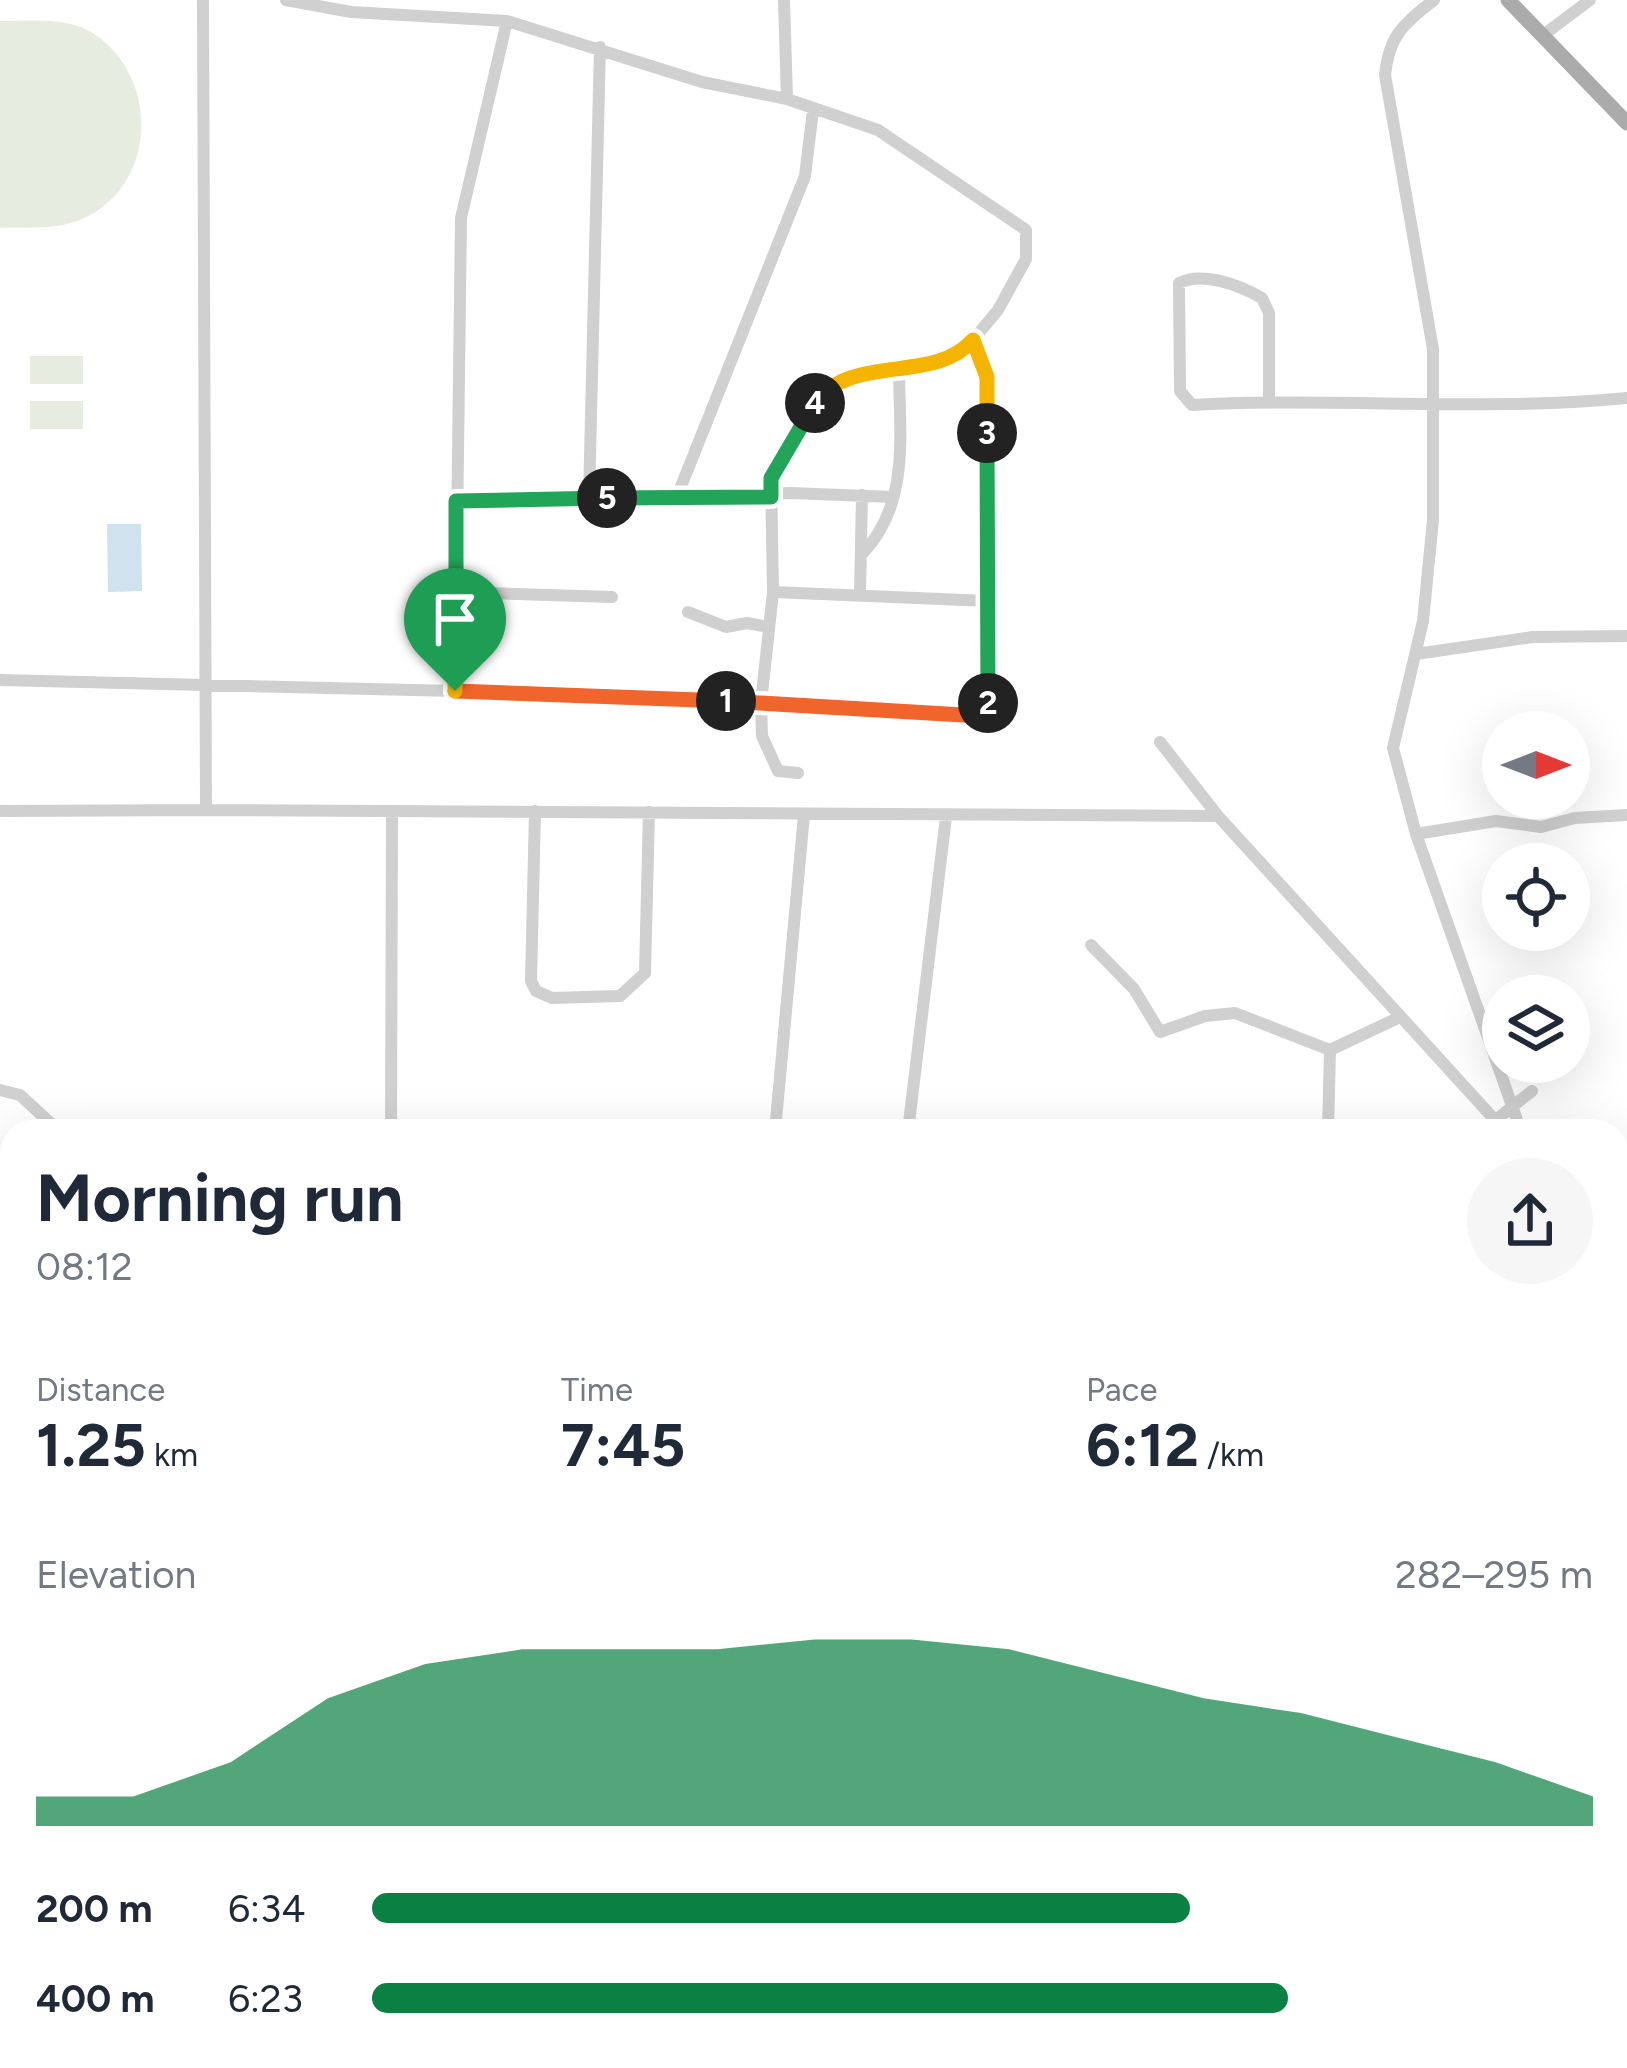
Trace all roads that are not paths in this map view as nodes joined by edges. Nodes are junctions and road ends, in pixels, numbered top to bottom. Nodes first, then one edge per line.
1 (203, 0) edge
2 (286, 0) edge
3 (784, 0) edge
4 (1434, 0) edge
5 (1508, 0) edge
6 (1590, 0) edge
7 (507, 21) junction
8 (1543, 36) junction
9 (600, 47) junction
10 (787, 99) junction
11 (814, 110) junction
12 (1627, 123) edge
13 (973, 340) junction
14 (898, 367) junction
15 (1627, 398) edge
16 (1432, 400) junction
17 (1269, 401) junction
18 (862, 495) junction
19 (771, 497) junction
20 (893, 497) junction
21 (589, 498) junction
22 (676, 499) junction
23 (456, 501) junction
24 (864, 552) junction
25 (456, 592) junction
26 (773, 592) junction
27 (860, 594) junction
28 (612, 597) dead end
29 (988, 602) junction
30 (688, 612) dead end
31 (769, 626) junction
32 (1627, 635) edge
33 (1416, 655) junction
34 (0, 680) edge
35 (207, 688) junction
36 (455, 691) junction
37 (760, 703) junction
38 (1160, 742) dead end
39 (798, 773) dead end
40 (206, 810) junction
41 (0, 811) edge
42 (392, 811) junction
43 (535, 811) junction
44 (650, 812) junction
45 (804, 815) junction
46 (1627, 815) edge
47 (1218, 816) junction
48 (946, 817) junction
49 (1416, 834) junction
50 (1091, 945) dead end
51 (1400, 1017) junction
52 (1330, 1050) junction
53 (0, 1090) edge
54 (1532, 1091) dead end
55 (1513, 1110) junction
56 (46, 1119) edge
57 (391, 1119) edge
58 (776, 1119) edge
59 (909, 1119) edge
60 (1328, 1119) edge
61 (1495, 1119) edge
62 (1506, 1119) edge
63 (1516, 1119) edge

1 - 35 street
2 - 7 street
3 - 10 street
4 - 16 street
5 - 8 main road
6 - 8 street
7 - 9 street
7 - 23 street
8 - 12 main road
9 - 10 street
9 - 21 street
10 - 11 street
11 - 13 street
11 - 22 street
13 - 14 street
13 - 29 street
14 - 19 street
14 - 20 street
15 - 16 street
16 - 17 street
16 - 33 street
17 - 17 street
18 - 19 street
18 - 20 street
18 - 24 street
19 - 22 street
19 - 26 street
20 - 24 street
21 - 22 street
21 - 23 street
23 - 25 street
24 - 27 street
25 - 28 street
25 - 36 street
26 - 27 street
26 - 31 street
27 - 29 street
29 - 37 street
30 - 31 street
31 - 37 street
32 - 33 street
33 - 49 street
34 - 35 street
35 - 36 street
35 - 40 street
36 - 37 street
37 - 39 street
38 - 47 street
40 - 41 street
40 - 42 street
42 - 43 street
42 - 57 street
43 - 44 street
43 - 44 street
44 - 45 street
45 - 48 street
45 - 58 street
46 - 49 street
47 - 48 street
47 - 51 street
48 - 59 street
49 - 55 street
50 - 52 street
51 - 52 street
51 - 61 street
52 - 60 street
53 - 56 street
54 - 55 street
55 - 62 street
55 - 63 street

